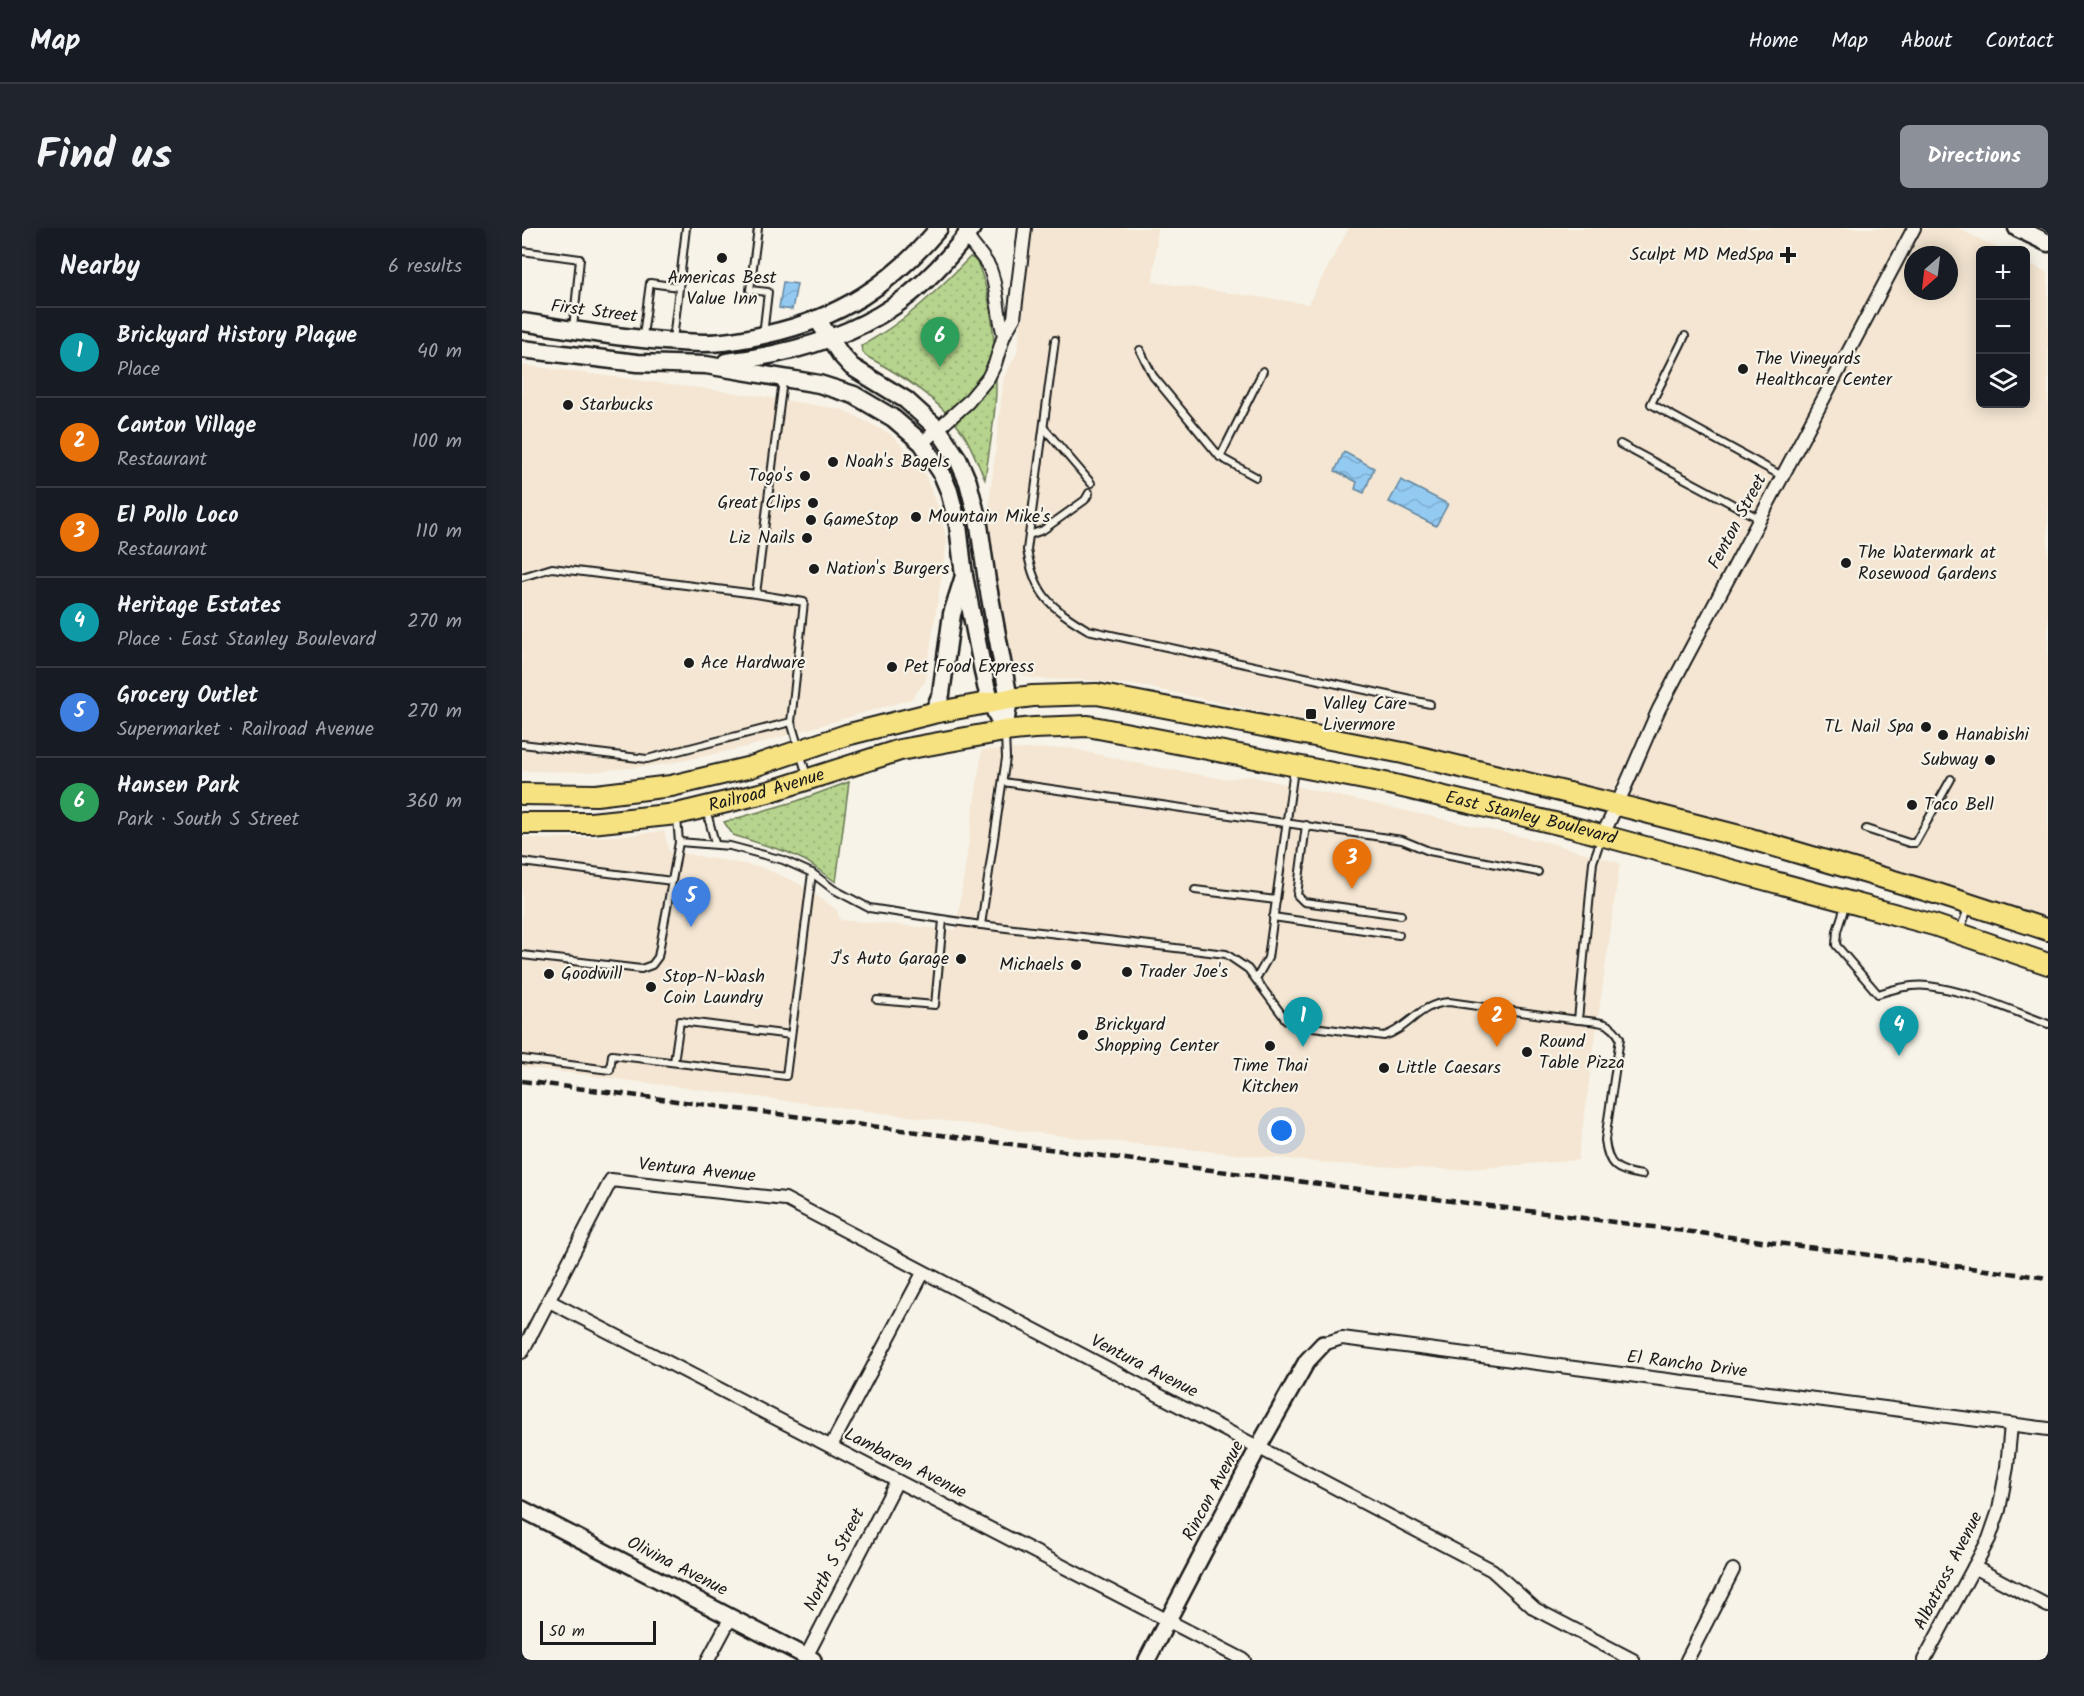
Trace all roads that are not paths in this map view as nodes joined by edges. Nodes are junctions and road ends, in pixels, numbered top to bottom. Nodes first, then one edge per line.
1 (686, 228) edge
2 (758, 228) edge
3 (939, 228) edge
4 (1025, 228) edge
5 (1914, 228) edge
6 (2017, 228) edge
7 (968, 231) edge
8 (2048, 243) edge
9 (522, 251) edge
10 (679, 287) junction
11 (817, 320) junction
12 (522, 322) edge
13 (573, 329) junction
14 (1004, 334) junction
15 (763, 335) junction
16 (1685, 336) dead end
17 (830, 337) junction
18 (643, 338) junction
19 (673, 340) junction
20 (1055, 340) dead end
21 (522, 349) edge
22 (1140, 350) dead end
23 (706, 365) junction
24 (1263, 371) dead end
25 (783, 378) junction
26 (1044, 428) junction
27 (938, 429) junction
28 (922, 443) junction
29 (1620, 444) dead end
30 (1220, 457) junction
31 (1783, 476) junction
32 (1256, 477) dead end
33 (1090, 483) dead end
34 (1089, 493) dead end
35 (1760, 519) junction
36 (1029, 534) junction
37 (964, 576) junction
38 (522, 577) edge
39 (756, 594) junction
40 (1000, 700) junction
41 (1430, 704) dead end
42 (933, 713) junction
43 (791, 722) junction
44 (1004, 731) junction
45 (522, 744) edge
46 (800, 751) junction
47 (1294, 766) junction
48 (808, 779) junction
49 (1951, 779) dead end
50 (1003, 782) junction
51 (522, 794) edge
52 (1618, 805) junction
53 (706, 808) junction
54 (677, 814) junction
55 (1286, 822) junction
56 (522, 823) edge
57 (1306, 825) junction
58 (1866, 829) dead end
59 (1602, 836) junction
60 (679, 842) junction
61 (715, 843) junction
62 (522, 862) edge
63 (1538, 872) dead end
64 (812, 873) junction
65 (672, 881) junction
66 (1195, 890) dead end
67 (1276, 900) junction
68 (1846, 901) junction
69 (1970, 905) junction
70 (1401, 915) dead end
71 (1273, 917) junction
72 (943, 920) junction
73 (981, 925) junction
74 (2048, 930) edge
75 (1959, 934) junction
76 (1399, 936) dead end
77 (522, 955) edge
78 (2048, 964) edge
79 (1256, 979) junction
80 (877, 1000) dead end
81 (1578, 1020) junction
82 (2048, 1024) edge
83 (791, 1035) junction
84 (522, 1059) edge
85 (674, 1062) junction
86 (1642, 1175) dead end
87 (923, 1273) junction
88 (549, 1301) junction
89 (1323, 1344) joint
90 (522, 1352) edge
91 (2011, 1425) junction
92 (2048, 1429) edge
93 (831, 1446) junction
94 (1259, 1446) junction
95 (897, 1481) junction
96 (522, 1509) edge
97 (1974, 1567) junction
98 (1733, 1570) dead end
99 (2048, 1606) edge
100 (731, 1617) junction
101 (1168, 1620) junction
102 (809, 1658) edge
103 (708, 1660) edge
104 (1147, 1660) edge
105 (1244, 1660) edge
106 (1633, 1660) edge
107 (1688, 1660) edge
108 (1924, 1660) edge

1 - 10 lane
2 - 15 lane
3 - 11 main road, First Street
4 - 14 street
5 - 31 street, Fenton Street
6 - 8 main road
7 - 14 street
7 - 17 main road
9 - 13 lane
10 - 18 lane
10 - 19 lane
11 - 15 main road, First Street
11 - 17 main road
12 - 13 main road, First Street
13 - 18 main road, First Street
14 - 27 street
15 - 19 main road, First Street
16 - 31 lane
17 - 23 main road
17 - 27 main road
18 - 19 main road, First Street
20 - 26 lane
21 - 23 main road
22 - 30 lane
23 - 25 main road
24 - 30 lane
25 - 28 main road
25 - 39 lane
26 - 33 lane
26 - 36 lane
27 - 28 street
27 - 40 main road
28 - 37 main road
29 - 35 lane
30 - 32 lane
31 - 35 street, Fenton Street
34 - 36 lane
35 - 52 street, Fenton Street
36 - 41 lane
37 - 40 main road
37 - 42 main road
38 - 39 lane
39 - 43 lane
40 - 42 main road, Railroad Avenue
40 - 44 main road
40 - 52 main road, East Stanley Boulevard
42 - 46 main road, Railroad Avenue
43 - 45 lane
43 - 46 lane
44 - 47 main road, East Stanley Boulevard
44 - 48 main road, Railroad Avenue
44 - 50 lane
46 - 48 lane
46 - 51 main road, Railroad Avenue
47 - 55 lane
47 - 59 main road, East Stanley Boulevard
48 - 53 main road, Railroad Avenue
49 - 58 lane
50 - 55 lane
50 - 73 lane
52 - 59 street, Fenton Street
52 - 69 main road, East Stanley Boulevard
53 - 54 main road, Railroad Avenue
53 - 61 lane
54 - 56 main road, Railroad Avenue
54 - 60 lane
55 - 57 lane
55 - 67 lane
57 - 63 lane
57 - 70 lane
59 - 68 main road, East Stanley Boulevard
59 - 81 lane
60 - 61 lane
60 - 65 lane
61 - 64 lane
62 - 65 lane
64 - 72 lane
64 - 83 lane
65 - 77 lane
66 - 67 lane
67 - 71 lane
68 - 75 main road, East Stanley Boulevard
68 - 82 lane
69 - 74 main road, East Stanley Boulevard
69 - 75 lane
71 - 76 lane
71 - 79 lane
72 - 73 lane
72 - 80 lane
73 - 79 lane
75 - 78 main road, East Stanley Boulevard
79 - 81 lane
81 - 86 lane
83 - 85 lane
83 - 85 lane
84 - 85 lane
87 - 88 street, Ventura Avenue
87 - 93 street
87 - 94 street, Ventura Avenue
88 - 90 street
88 - 93 street, Lambaren Avenue
89 - 91 street, El Rancho Drive
89 - 94 street, Rincon Avenue
91 - 92 street, El Rancho Drive
91 - 97 street, Albatross Avenue
93 - 95 street, Lambaren Avenue
94 - 101 street, Rincon Avenue
94 - 106 street, Ventura Avenue
95 - 101 street, Lambaren Avenue
95 - 102 street, North S Street
96 - 100 street, Olivina Avenue
97 - 99 street
97 - 108 street, Albatross Avenue
98 - 107 street
100 - 102 street, Olivina Avenue
100 - 103 street
101 - 104 street, Rincon Avenue
101 - 105 street, Lambaren Avenue

